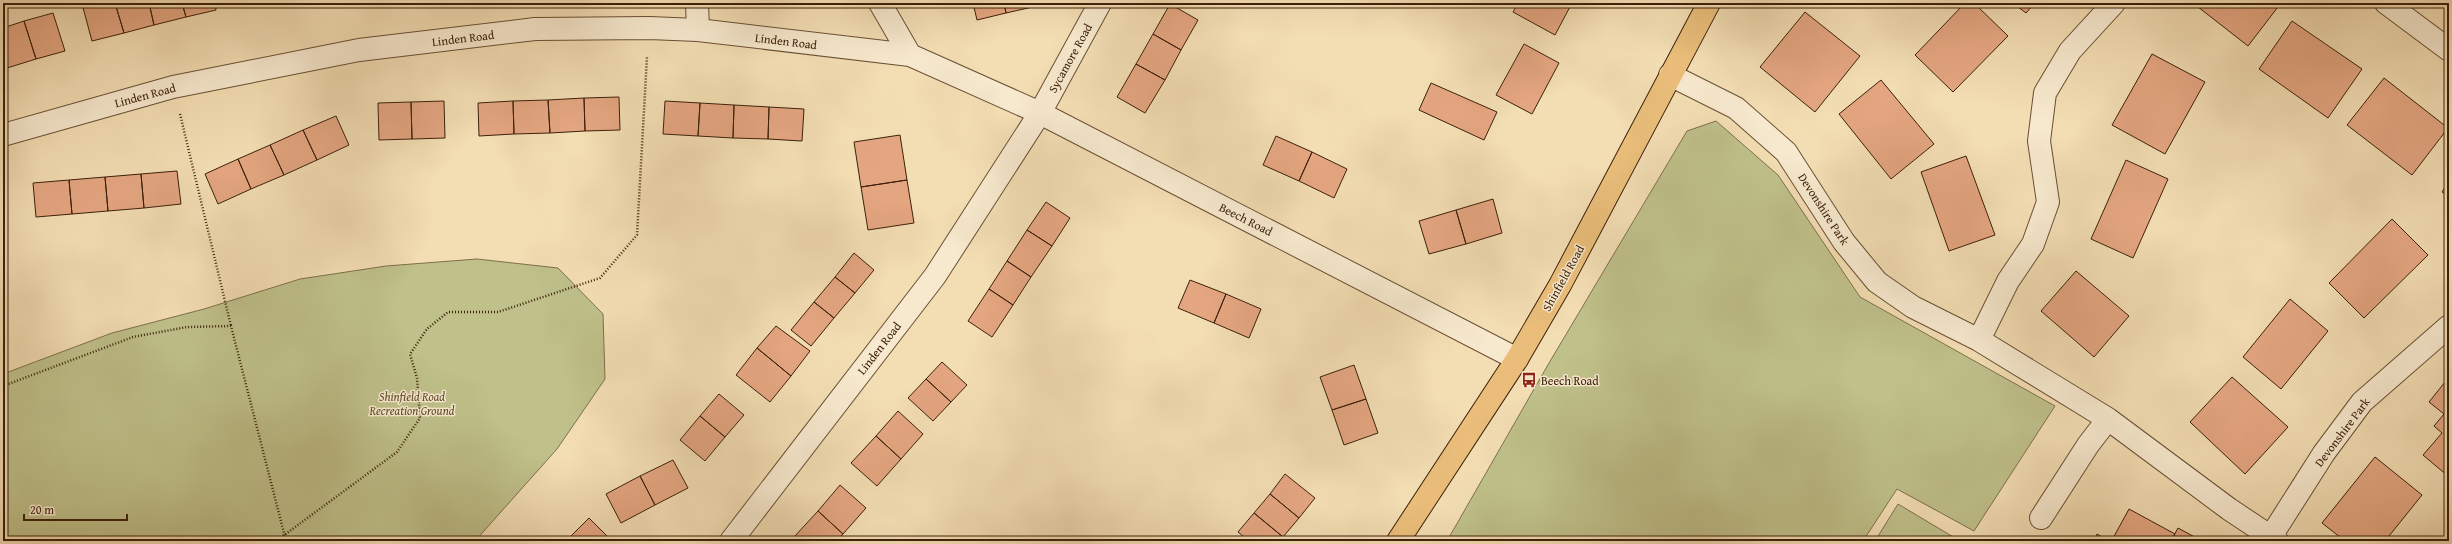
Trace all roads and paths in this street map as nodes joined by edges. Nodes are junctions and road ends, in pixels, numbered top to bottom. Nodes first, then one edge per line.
1 (697, 3) edge
2 (880, 3) edge
3 (1100, 3) edge
4 (1708, 3) edge
5 (2114, 3) edge
6 (2386, 3) edge
7 (649, 28) junction
8 (698, 30) junction
9 (2449, 50) edge
10 (910, 56) junction
11 (1670, 75) junction
12 (173, 87) junction
13 (1040, 113) junction
14 (3, 134) edge
15 (231, 326) junction
16 (2449, 326) edge
17 (1979, 340) junction
18 (1517, 359) junction
19 (3, 386) edge
20 (2108, 418) junction
21 (2041, 518) dead end
22 (283, 536) junction
23 (2272, 539) edge
24 (286, 541) edge
25 (731, 541) edge
26 (1398, 541) edge

1 - 8 street
2 - 10 street
3 - 13 street, Sycamore Road
4 - 11 main road, Shinfield Road
5 - 17 street
6 - 9 street
7 - 8 street, Linden Road
7 - 12 street, Linden Road
7 - 22 path
8 - 10 street, Linden Road
10 - 13 street, Linden Road
11 - 17 street, Devonshire Park
11 - 18 main road, Shinfield Road
12 - 14 street, Linden Road
12 - 15 path
13 - 18 street, Beech Road
13 - 25 street, Linden Road
15 - 19 path
15 - 22 path
16 - 23 street, Devonshire Park
17 - 20 street, Devonshire Park
18 - 26 main road, Shinfield Road
20 - 21 street
20 - 23 street, Devonshire Park
22 - 24 path

